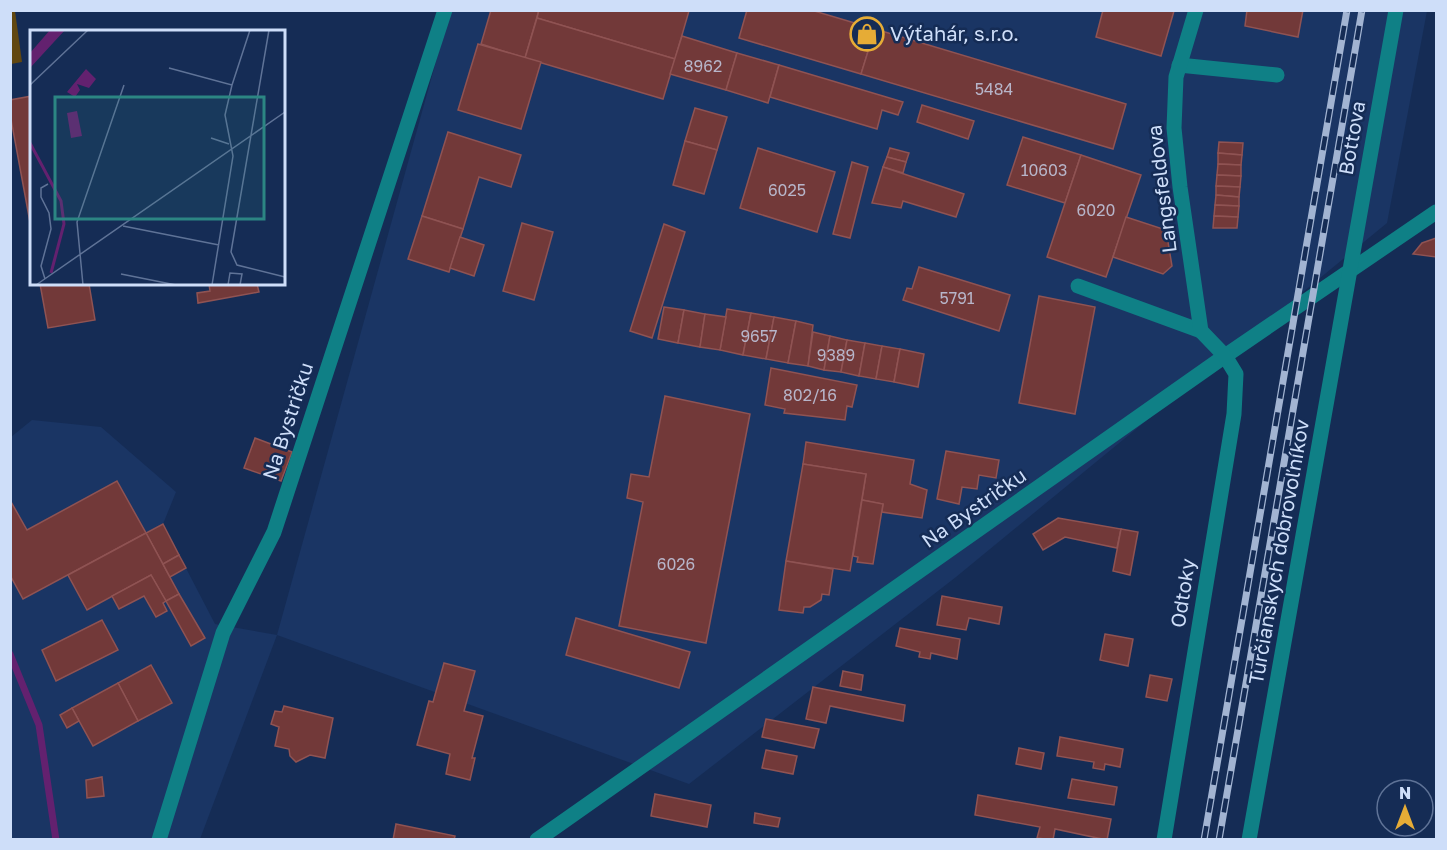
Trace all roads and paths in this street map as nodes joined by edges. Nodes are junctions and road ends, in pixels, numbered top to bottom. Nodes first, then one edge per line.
1 (445, 10) edge
2 (1196, 10) edge
3 (1396, 10) edge
4 (1179, 65) junction
5 (1277, 75) dead end
6 (1437, 212) edge
7 (1350, 273) junction
8 (1078, 286) dead end
9 (1201, 331) junction
10 (1225, 356) junction
11 (159, 840) edge
12 (537, 840) edge
13 (1164, 840) edge
14 (1249, 840) edge

1 - 11 street, Na Bystričku
2 - 4 street, Langsfeldova
3 - 7 street, Bottova
4 - 5 street
4 - 9 street, Langsfeldova
6 - 7 street, Na Bystričku
7 - 10 street, Na Bystričku
7 - 14 street, Turčianskych dobrovoľníkov
8 - 9 street
9 - 10 street
10 - 12 street, Na Bystričku
10 - 13 street, Odtoky

